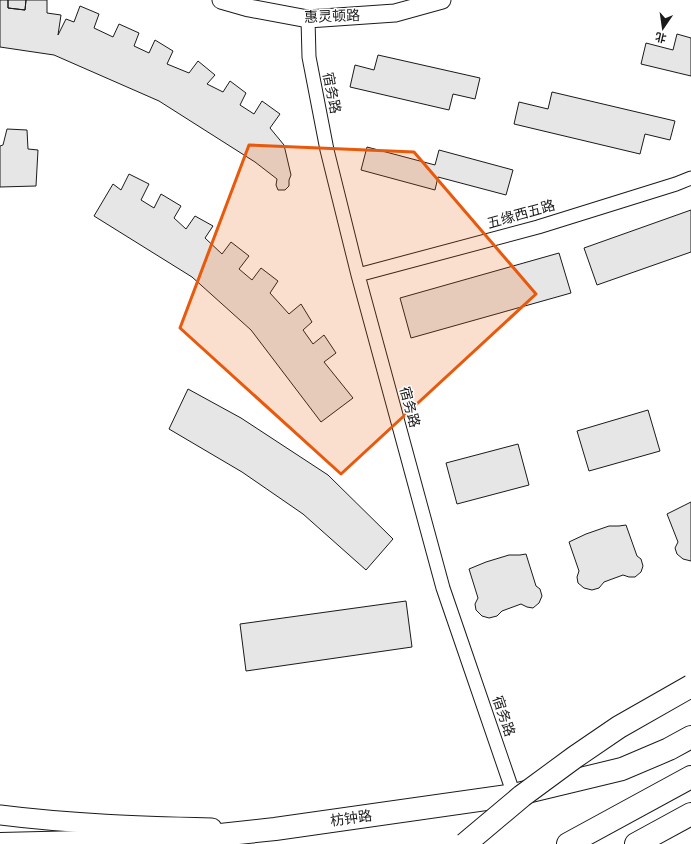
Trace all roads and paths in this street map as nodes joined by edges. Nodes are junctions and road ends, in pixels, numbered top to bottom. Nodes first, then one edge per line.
1 (221, 0) edge
2 (442, 0) edge
3 (308, 19) junction
4 (691, 178) edge
5 (358, 274) junction
6 (691, 686) edge
7 (691, 737) edge
8 (691, 777) edge
9 (514, 795) junction
10 (691, 814) edge
11 (0, 815) edge
12 (275, 829) junction
13 (202, 837) junction
14 (0, 844) edge
15 (146, 844) edge
16 (465, 844) edge
17 (568, 844) edge
18 (636, 844) edge

1 - 3 street, 惠灵顿路
2 - 3 street, 惠灵顿路
3 - 5 street, 宿务路
4 - 5 street, 五缘西五路
5 - 9 street, 宿务路
6 - 16 highway, bridge
7 - 9 highway, 枋钟路
8 - 17 highway
9 - 12 highway, 枋钟路
10 - 18 highway
11 - 12 main road
12 - 13 highway, 枋钟路
13 - 14 highway, 枋钟路
13 - 15 highway

